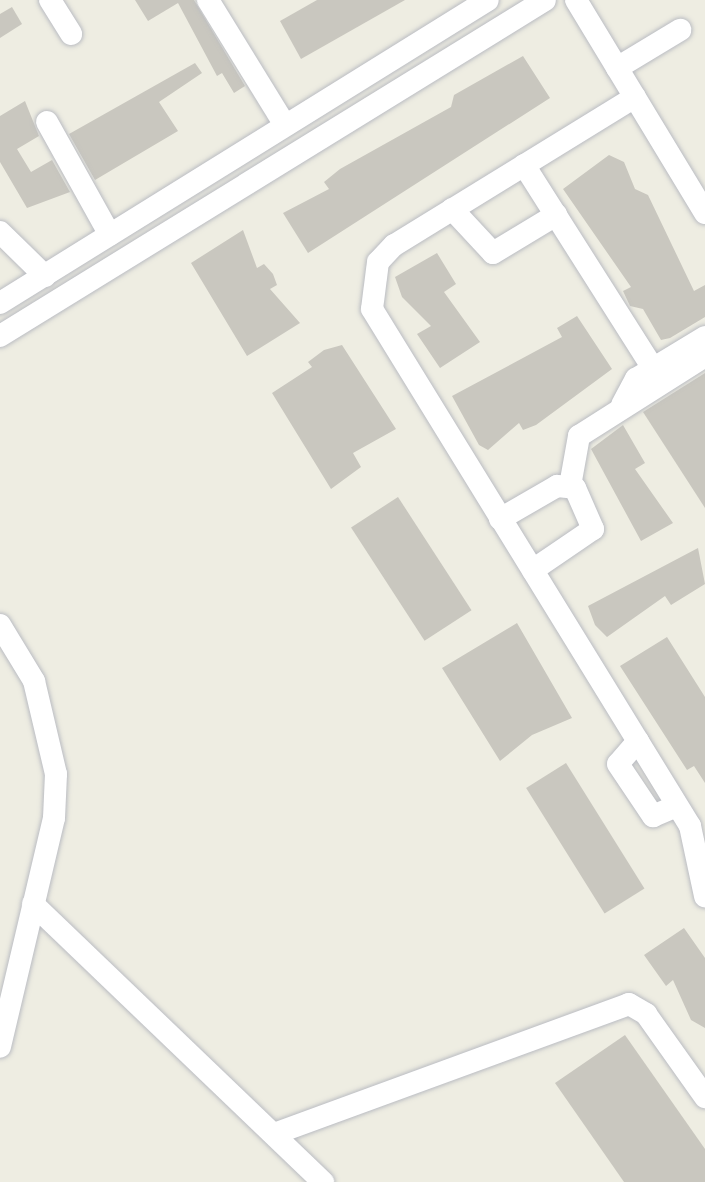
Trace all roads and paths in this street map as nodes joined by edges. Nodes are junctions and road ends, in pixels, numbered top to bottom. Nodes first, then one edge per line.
1 (50, 0) edge
2 (208, 0) edge
3 (488, 0) edge
4 (545, 0) edge
5 (576, 0) edge
6 (680, 30) dead end
7 (71, 34) dead end
8 (617, 68) junction
9 (635, 97) junction
10 (47, 122) dead end
11 (285, 125) junction
12 (524, 165) junction
13 (452, 209) junction
14 (705, 213) edge
15 (556, 215) junction
16 (0, 232) edge
17 (110, 235) junction
18 (45, 276) junction
19 (0, 303) edge
20 (0, 336) edge
21 (705, 337) edge
22 (705, 356) edge
23 (666, 367) junction
24 (570, 486) junction
25 (500, 519) junction
26 (533, 570) junction
27 (0, 625) edge
28 (701, 860) edge
29 (705, 896) edge
30 (33, 904) junction
31 (0, 1047) edge
32 (705, 1097) edge
33 (274, 1134) junction
34 (323, 1182) edge

1 - 7 street
2 - 11 street
3 - 11 street
4 - 20 street
5 - 8 street
6 - 8 street
8 - 9 street
9 - 12 street
9 - 14 street
10 - 17 street
11 - 17 street
12 - 13 street
12 - 15 street
13 - 15 street
13 - 25 street
15 - 23 street
16 - 18 street
17 - 18 street
18 - 19 street
21 - 23 street
22 - 23 street
23 - 24 street
24 - 25 street
24 - 26 street
25 - 26 street
26 - 28 street
27 - 30 street
28 - 29 street
30 - 31 street
30 - 33 street
32 - 33 street
33 - 34 street

